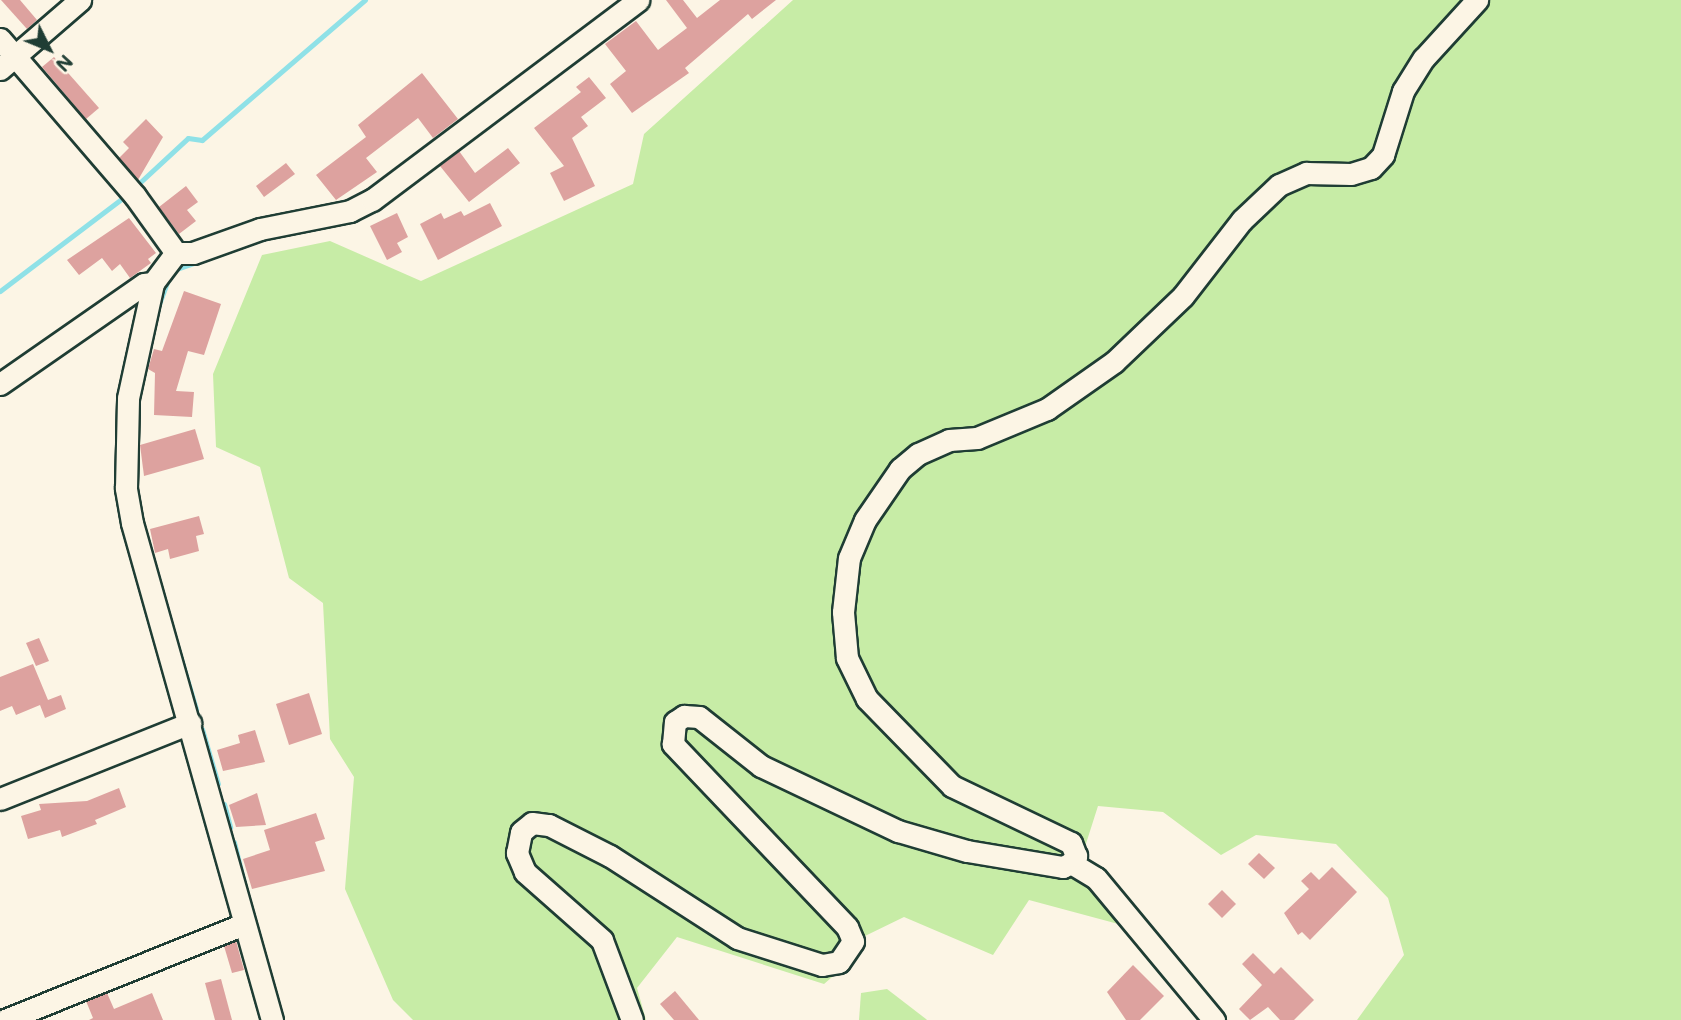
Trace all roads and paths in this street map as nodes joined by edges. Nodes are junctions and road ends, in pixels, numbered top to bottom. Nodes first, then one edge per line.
1 (80, 0) edge
2 (638, 0) edge
3 (1477, 0) edge
4 (0, 38) edge
5 (8, 63) edge
6 (176, 253) junction
7 (153, 283) junction
8 (0, 384) edge
9 (190, 723) junction
10 (0, 799) edge
11 (1071, 863) junction
12 (244, 924) junction
13 (5, 1020) edge
14 (272, 1020) edge
15 (632, 1020) edge
16 (1214, 1020) edge

1 - 5 street
2 - 6 street
3 - 11 street
4 - 5 street
5 - 6 street
6 - 7 street
7 - 8 street
7 - 9 street
9 - 10 street
9 - 12 street
11 - 15 street
11 - 16 street
12 - 13 street
12 - 14 street

